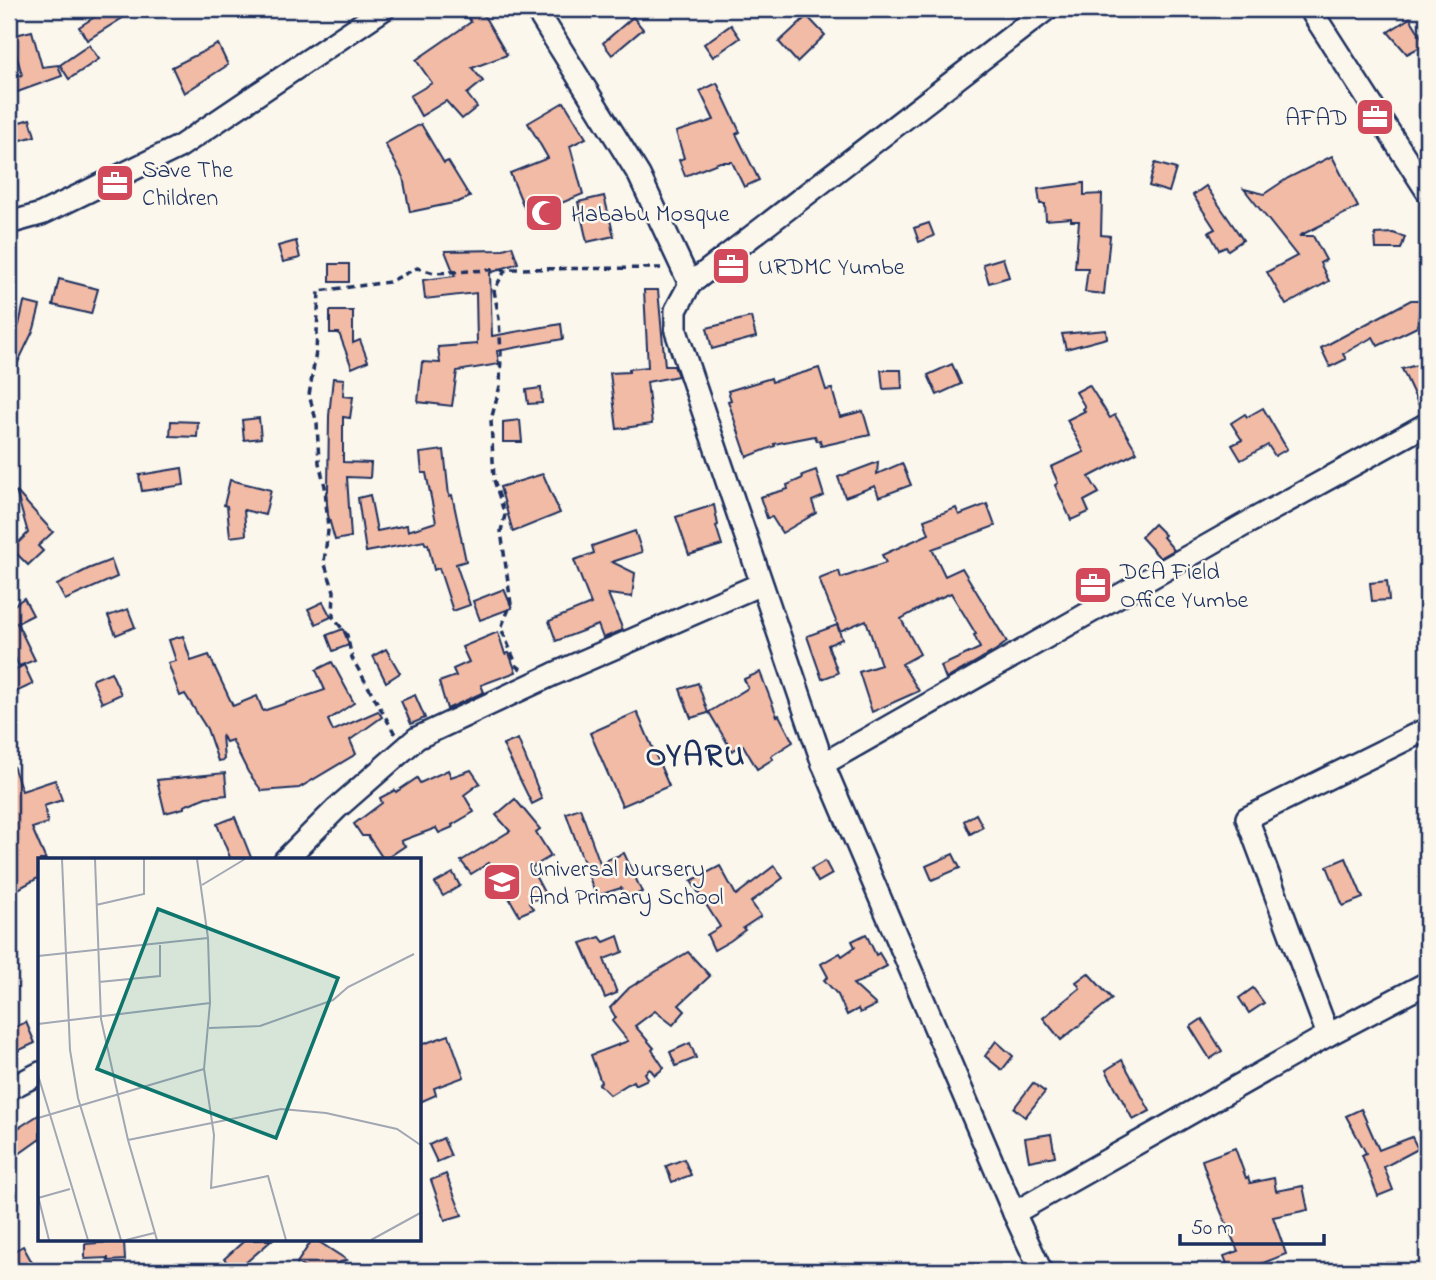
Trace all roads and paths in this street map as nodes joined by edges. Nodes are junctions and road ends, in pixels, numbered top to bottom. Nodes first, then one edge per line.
1 (384, 9) edge
2 (536, 9) edge
3 (1047, 9) edge
4 (1310, 9) edge
5 (1427, 191) edge
6 (9, 223) edge
7 (506, 268) junction
8 (690, 284) junction
9 (1427, 424) edge
10 (761, 584) junction
11 (538, 681) junction
12 (1427, 729) edge
13 (403, 749) junction
14 (823, 764) junction
15 (287, 858) edge
16 (1427, 984) edge
17 (1328, 1035) junction
18 (38, 1074) edge
19 (9, 1089) edge
20 (1014, 1213) junction
21 (1041, 1271) edge

1 - 6 street
2 - 8 street
3 - 8 street
4 - 5 street
7 - 8 path
7 - 11 path
7 - 13 path
8 - 10 street
9 - 14 street
10 - 11 street
10 - 14 street
11 - 13 street
12 - 17 street
13 - 15 street
14 - 20 street
16 - 17 street
17 - 20 street
18 - 19 street
20 - 21 street

